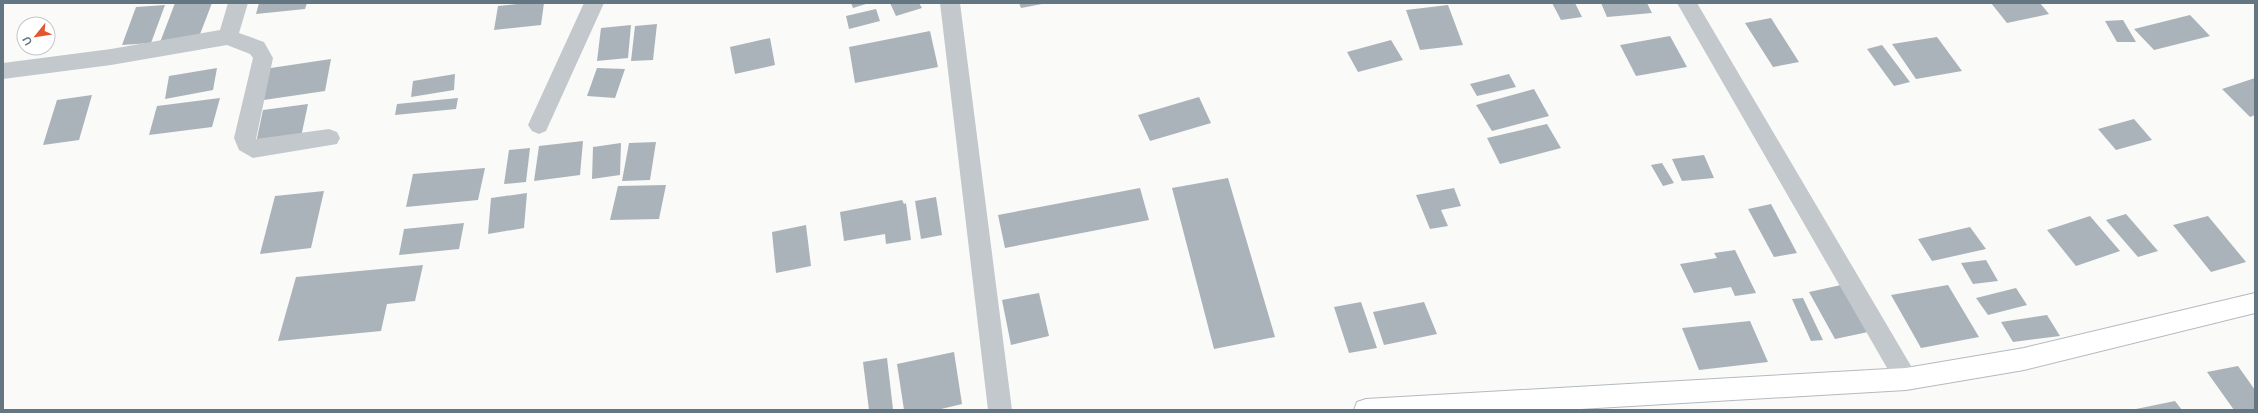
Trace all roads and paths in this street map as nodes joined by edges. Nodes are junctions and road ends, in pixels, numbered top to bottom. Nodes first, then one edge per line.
1 (238, 3) edge
2 (594, 3) edge
3 (950, 3) edge
4 (1687, 3) edge
5 (228, 37) junction
6 (3, 71) edge
7 (539, 125) dead end
8 (328, 138) dead end
9 (2255, 303) edge
10 (1906, 379) junction
11 (1000, 410) edge
12 (1366, 410) edge

1 - 5 street
2 - 7 street
3 - 11 street
4 - 10 street
5 - 6 street
5 - 8 street
9 - 10 street
10 - 12 street

